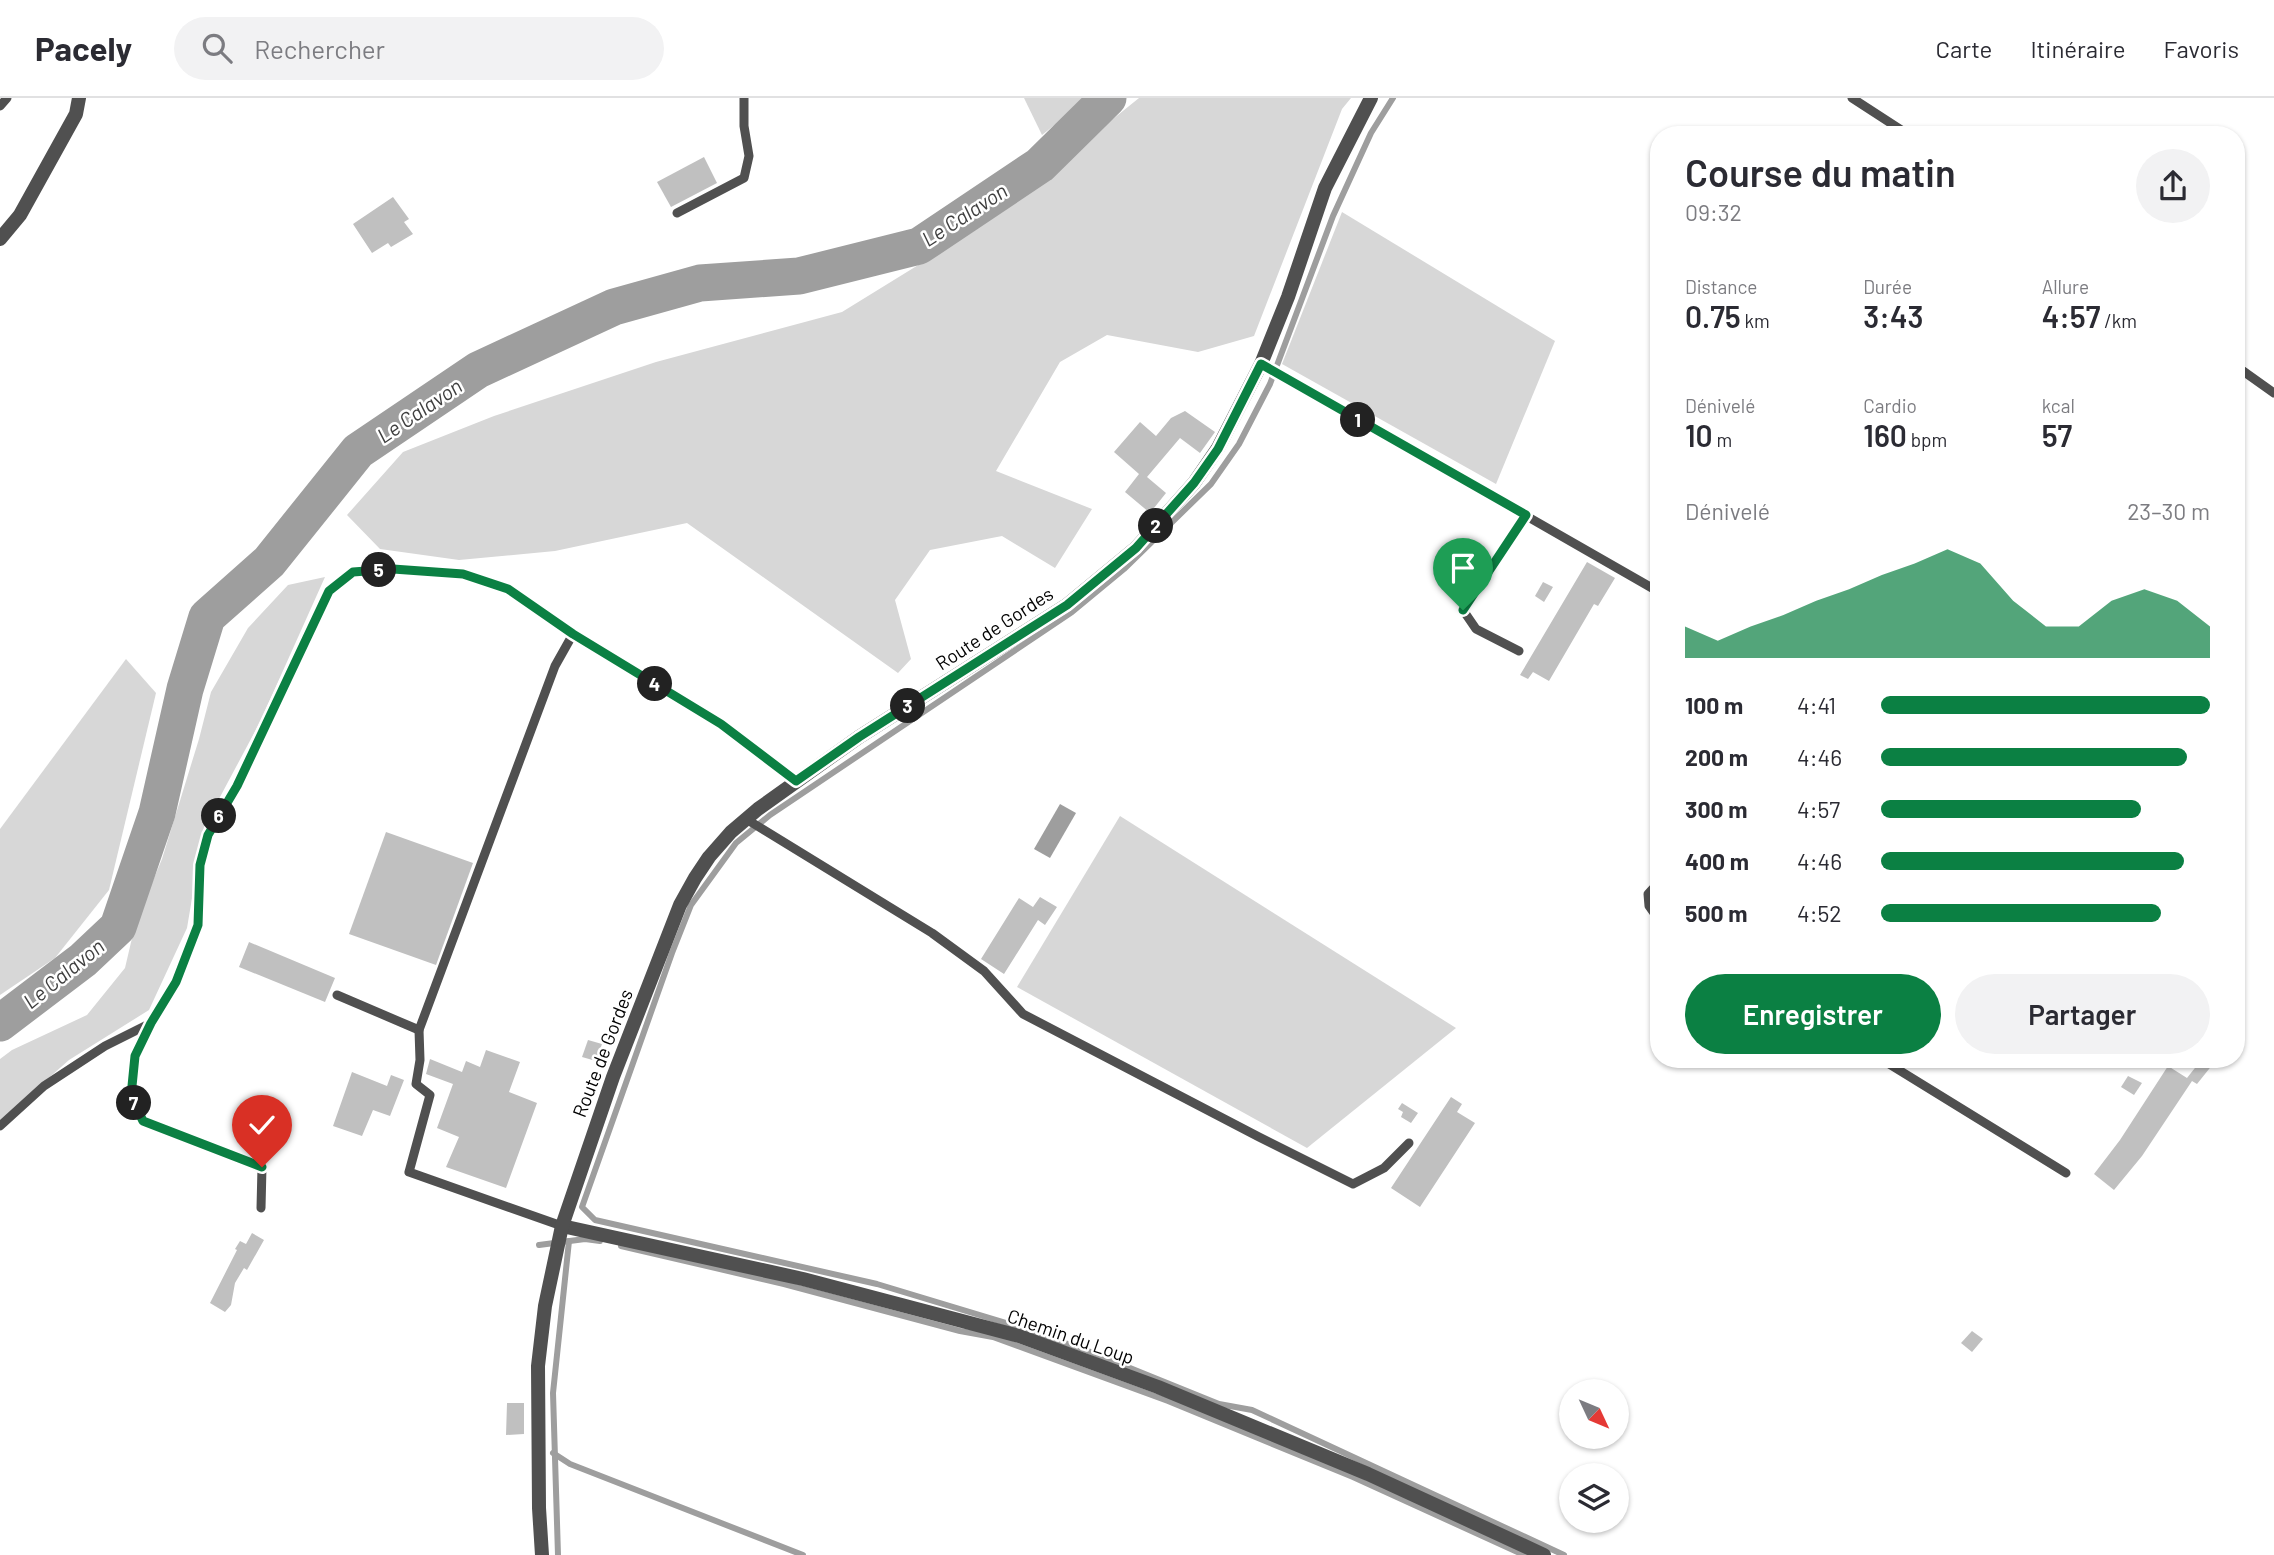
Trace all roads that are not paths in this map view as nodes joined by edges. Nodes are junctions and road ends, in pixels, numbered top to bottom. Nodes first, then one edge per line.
1 (7, 98) edge
2 (79, 98) edge
3 (744, 98) edge
4 (1371, 98) edge
5 (1852, 98) edge
6 (0, 106) edge
7 (1895, 126) edge
8 (677, 213) dead end
9 (0, 239) edge
10 (1261, 364) junction
11 (2245, 372) edge
12 (2274, 393) edge
13 (1526, 515) junction
14 (1650, 587) edge
15 (573, 634) junction
16 (1518, 651) dead end
17 (796, 781) junction
18 (746, 819) junction
19 (337, 995) dead end
20 (151, 1023) junction
21 (419, 1030) junction
22 (1896, 1068) edge
23 (0, 1126) edge
24 (1409, 1143) dead end
25 (2066, 1173) dead end
26 (261, 1208) dead end
27 (562, 1226) junction
28 (542, 1555) edge
29 (1544, 1555) edge

1 - 6 lane
2 - 9 street
3 - 8 lane
4 - 10 street, Route de Gordes
5 - 7 lane
10 - 13 lane
10 - 17 street, Route de Gordes
11 - 12 lane
13 - 14 lane
13 - 16 lane
15 - 17 lane
15 - 20 lane
15 - 21 lane
17 - 18 street, Route de Gordes
18 - 24 lane
18 - 27 street, Route de Gordes
19 - 21 lane
20 - 23 lane
20 - 26 lane
21 - 27 lane
22 - 25 lane
27 - 28 street, Route de Gordes
27 - 29 street, Chemin du Loup

